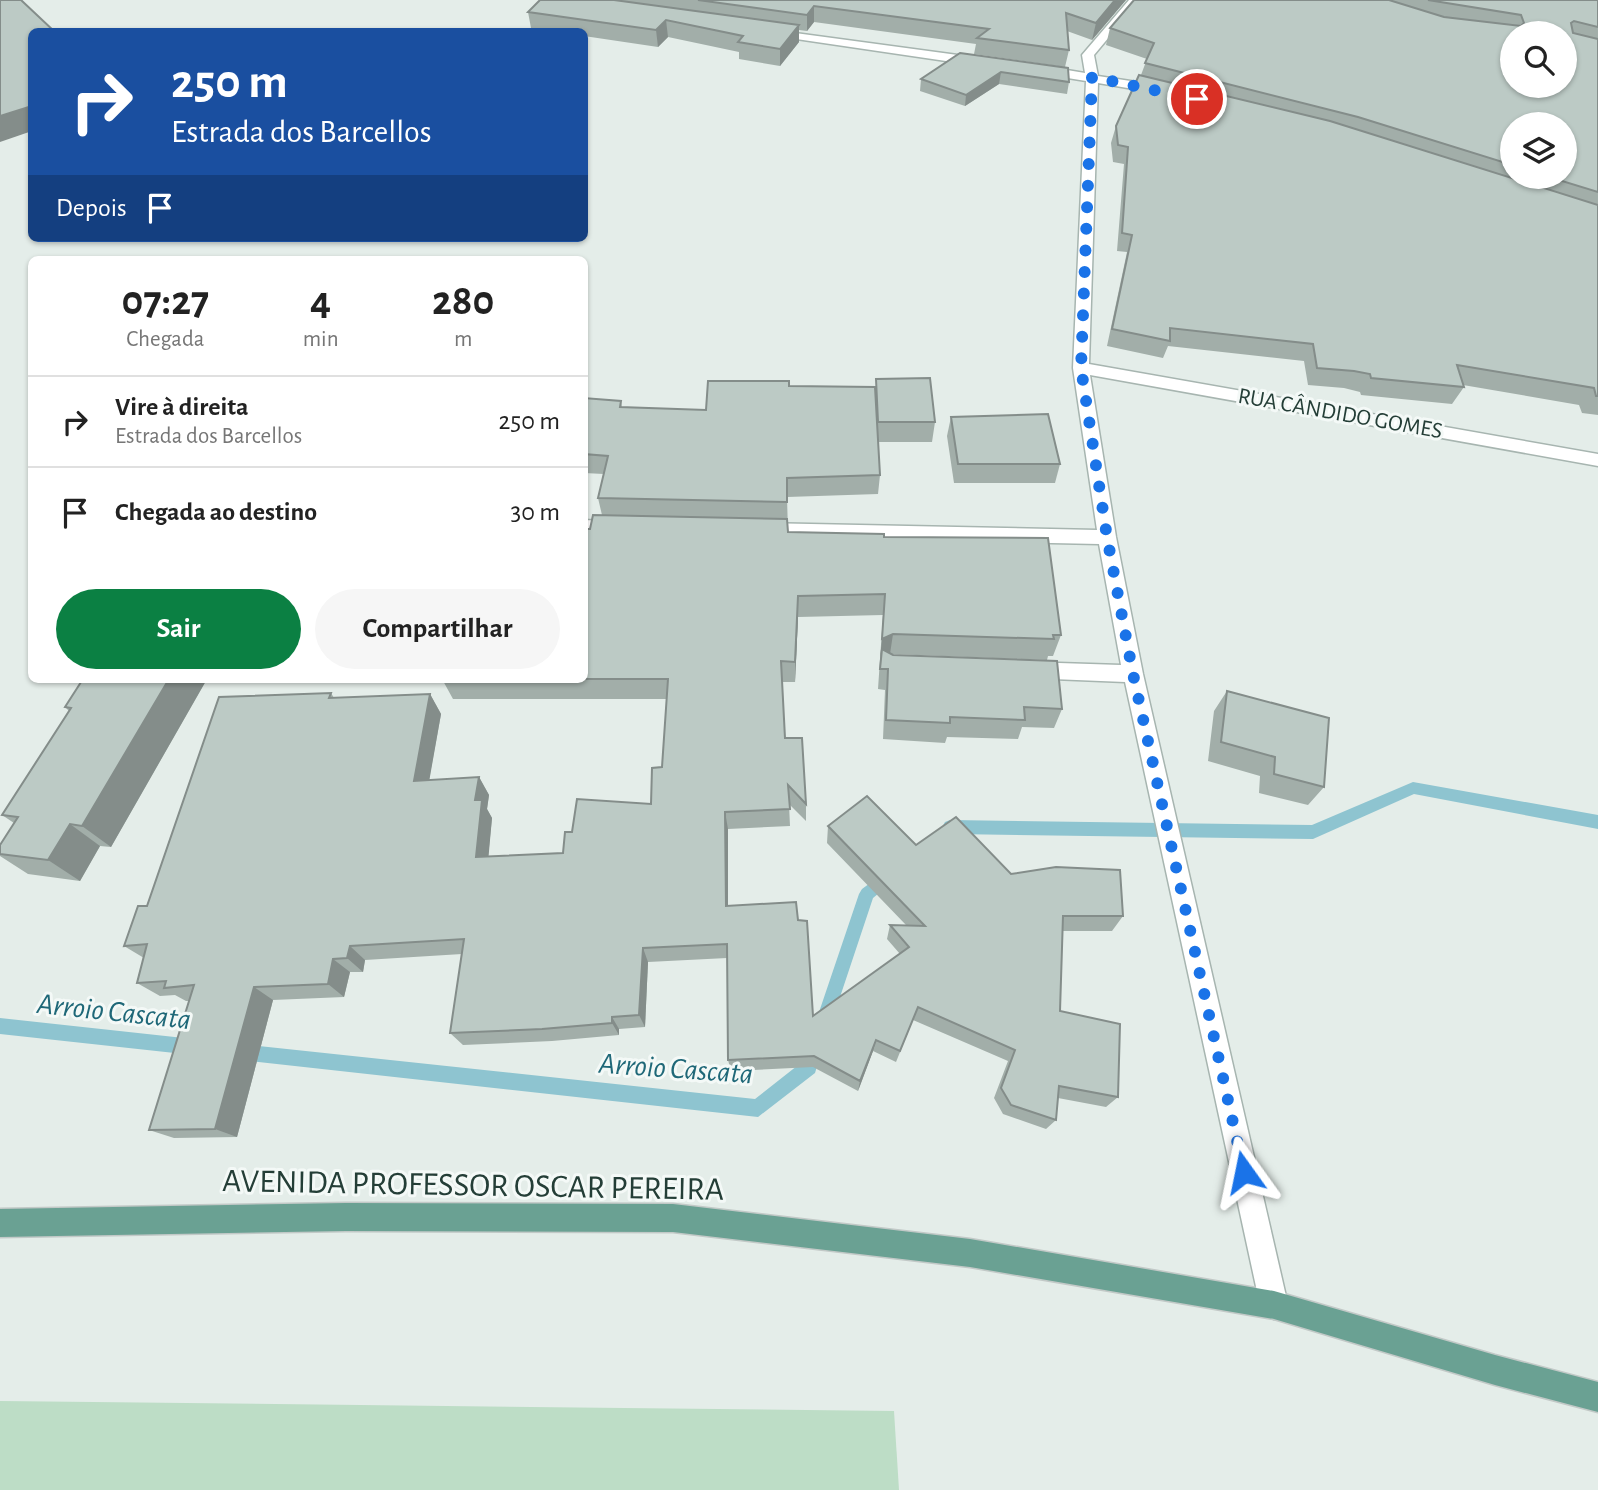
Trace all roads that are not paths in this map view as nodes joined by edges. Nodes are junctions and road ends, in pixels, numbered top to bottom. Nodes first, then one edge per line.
1 (1135, 0) edge
2 (754, 30) edge
3 (998, 64) edge
4 (1024, 68) edge
5 (1092, 77) junction
6 (1171, 92) edge
7 (1081, 368) junction
8 (1598, 460) edge
9 (588, 527) edge
10 (639, 528) edge
11 (736, 530) edge
12 (1107, 537) junction
13 (1011, 669) edge
14 (1133, 674) junction
15 (0, 1223) edge
16 (1274, 1306) junction
17 (1598, 1397) edge

1 - 5 street
2 - 3 street
4 - 5 street
5 - 6 street
5 - 7 street
7 - 8 street, RUA CÂNDIDO GOMES
7 - 12 street
9 - 10 street
11 - 12 street
12 - 14 street
13 - 14 street
14 - 16 street
15 - 16 main road, AVENIDA PROFESSOR OSCAR PEREIRA
16 - 17 main road, AVENIDA PROFESSOR OSCAR PEREIRA

